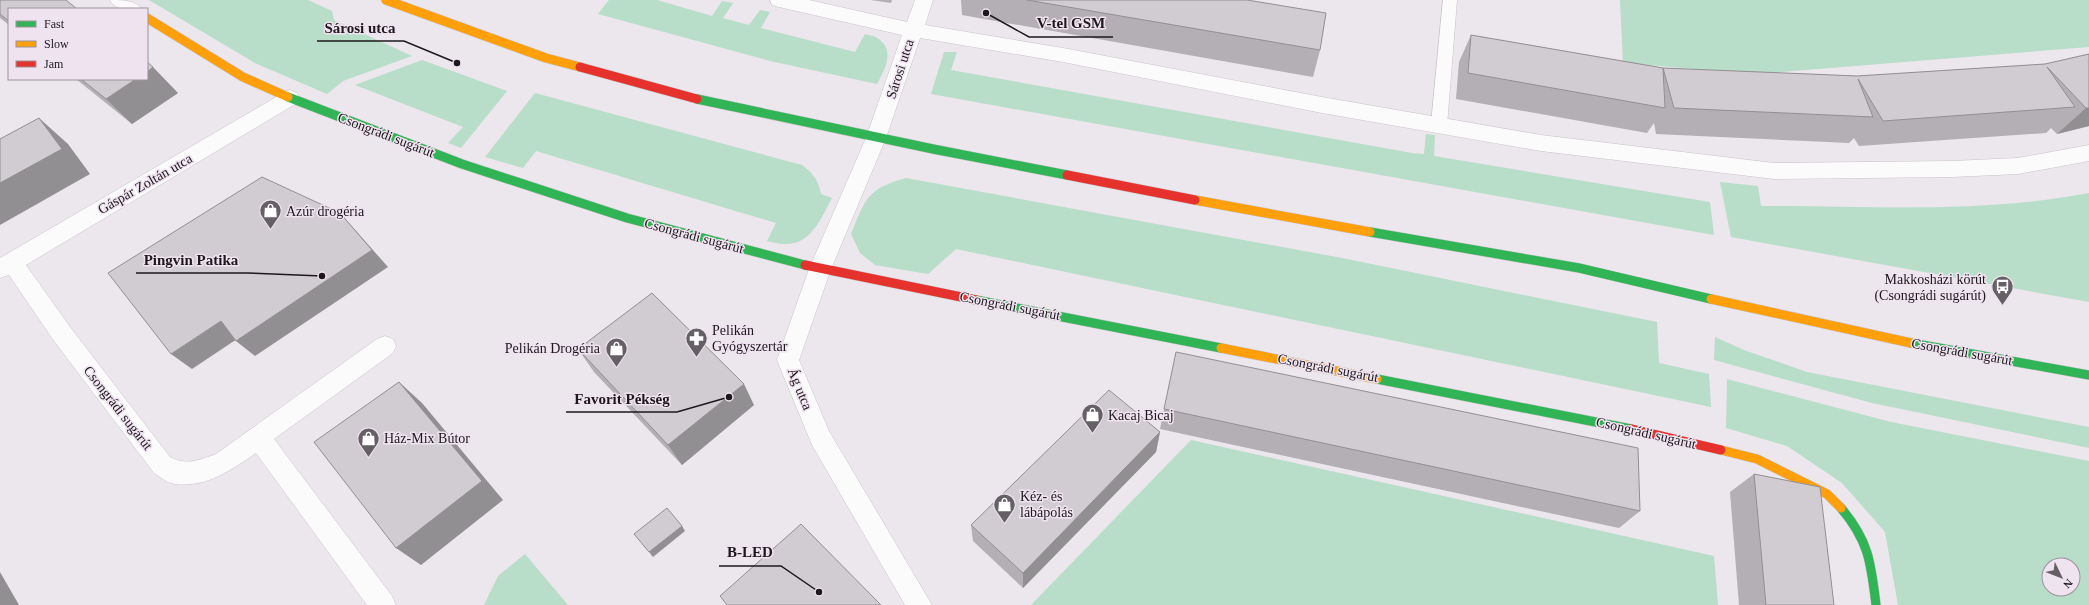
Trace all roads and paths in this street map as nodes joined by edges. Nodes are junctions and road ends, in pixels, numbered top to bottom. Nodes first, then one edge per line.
1 (119, 0) edge
2 (386, 0) edge
3 (779, 0) edge
4 (924, 0) edge
5 (1450, 0) edge
6 (806, 3) edge
7 (131, 8) edge
8 (148, 19) edge
9 (912, 30) junction
10 (290, 98) junction
11 (1439, 125) junction
12 (876, 138) junction
13 (2089, 153) edge
14 (6, 266) edge
15 (820, 269) junction
16 (385, 346) dead end
17 (2089, 375) edge
18 (258, 436) junction
19 (382, 605) edge
20 (919, 605) edge
21 (1876, 605) edge

1 - 7 street
2 - 12 street, Csongrádi sugárút
3 - 6 street
4 - 9 street, Sárosi utca
5 - 11 lane
6 - 9 street
8 - 10 street, Csongrádi sugárút
9 - 11 street
9 - 12 street, Sárosi utca
10 - 14 street, Gáspár Zoltán utca
10 - 15 street, Csongrádi sugárút
11 - 13 street
12 - 15 street, Ág utca
12 - 17 street, Csongrádi sugárút
14 - 18 street, Csongrádi sugárút
15 - 20 street, Ág utca
15 - 21 street, Csongrádi sugárút
16 - 18 street, Csongrádi sugárút
18 - 19 street

